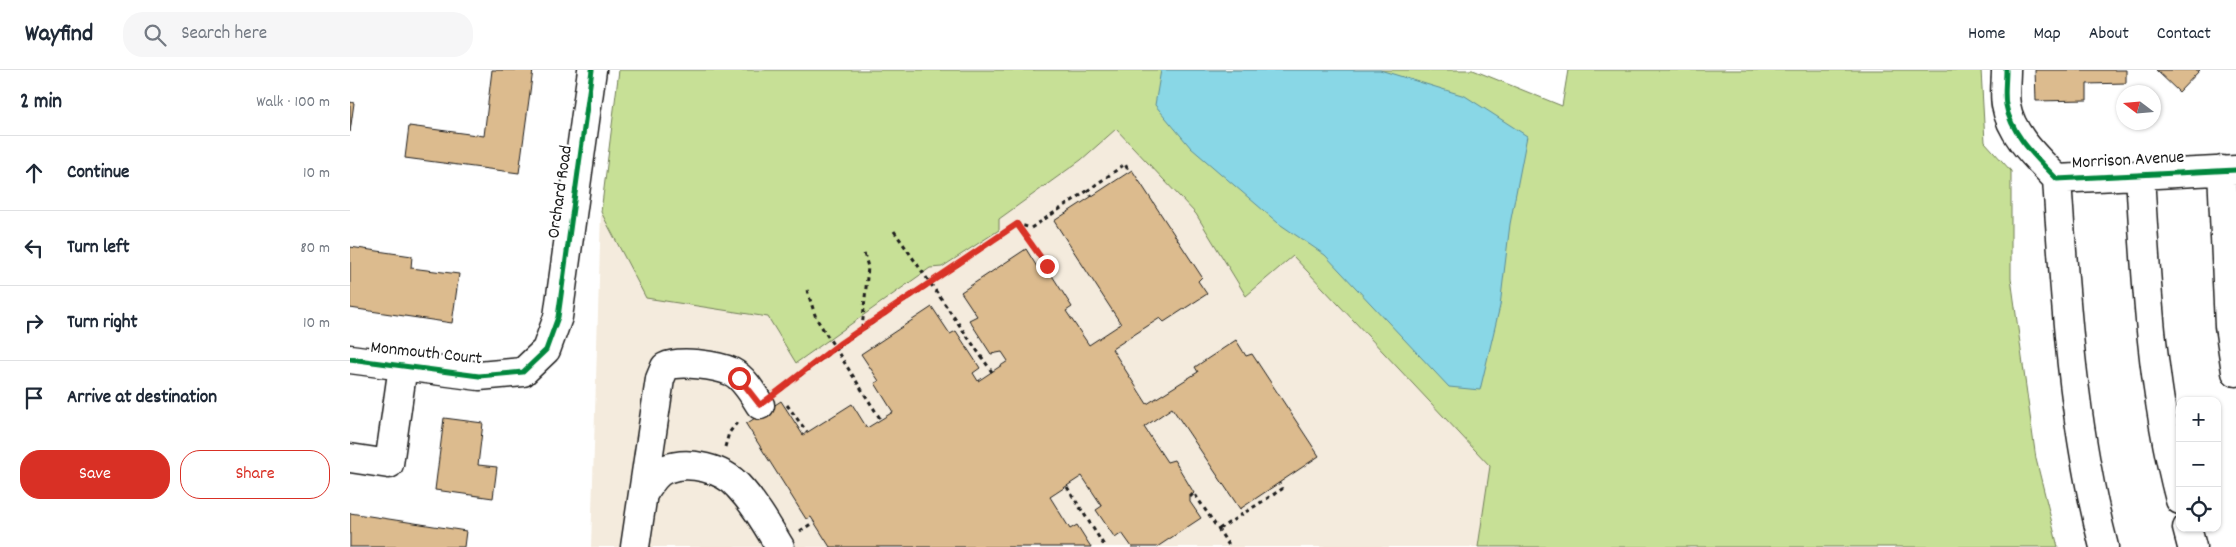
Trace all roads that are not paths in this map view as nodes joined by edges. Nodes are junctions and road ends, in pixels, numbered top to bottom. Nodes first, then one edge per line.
1 (592, 70) edge
2 (2006, 70) edge
3 (2229, 170) edge
4 (2140, 174) junction
5 (2057, 178) junction
6 (558, 317) joint
7 (350, 359) edge
8 (403, 366) junction
9 (2236, 372) edge
10 (760, 405) road end
11 (350, 458) edge
12 (2177, 487) edge
13 (643, 494) junction
14 (635, 547) edge
15 (780, 547) edge
16 (2104, 547) edge

1 - 6 street, Orchard Road
2 - 5 street, Morrison Avenue
3 - 4 street, Morrison Avenue
3 - 9 street
4 - 5 street, Morrison Avenue
4 - 12 street
5 - 16 street
6 - 8 street, Monmouth Court
7 - 8 street, Monmouth Court
8 - 11 street
10 - 13 street
13 - 14 street
13 - 15 street

